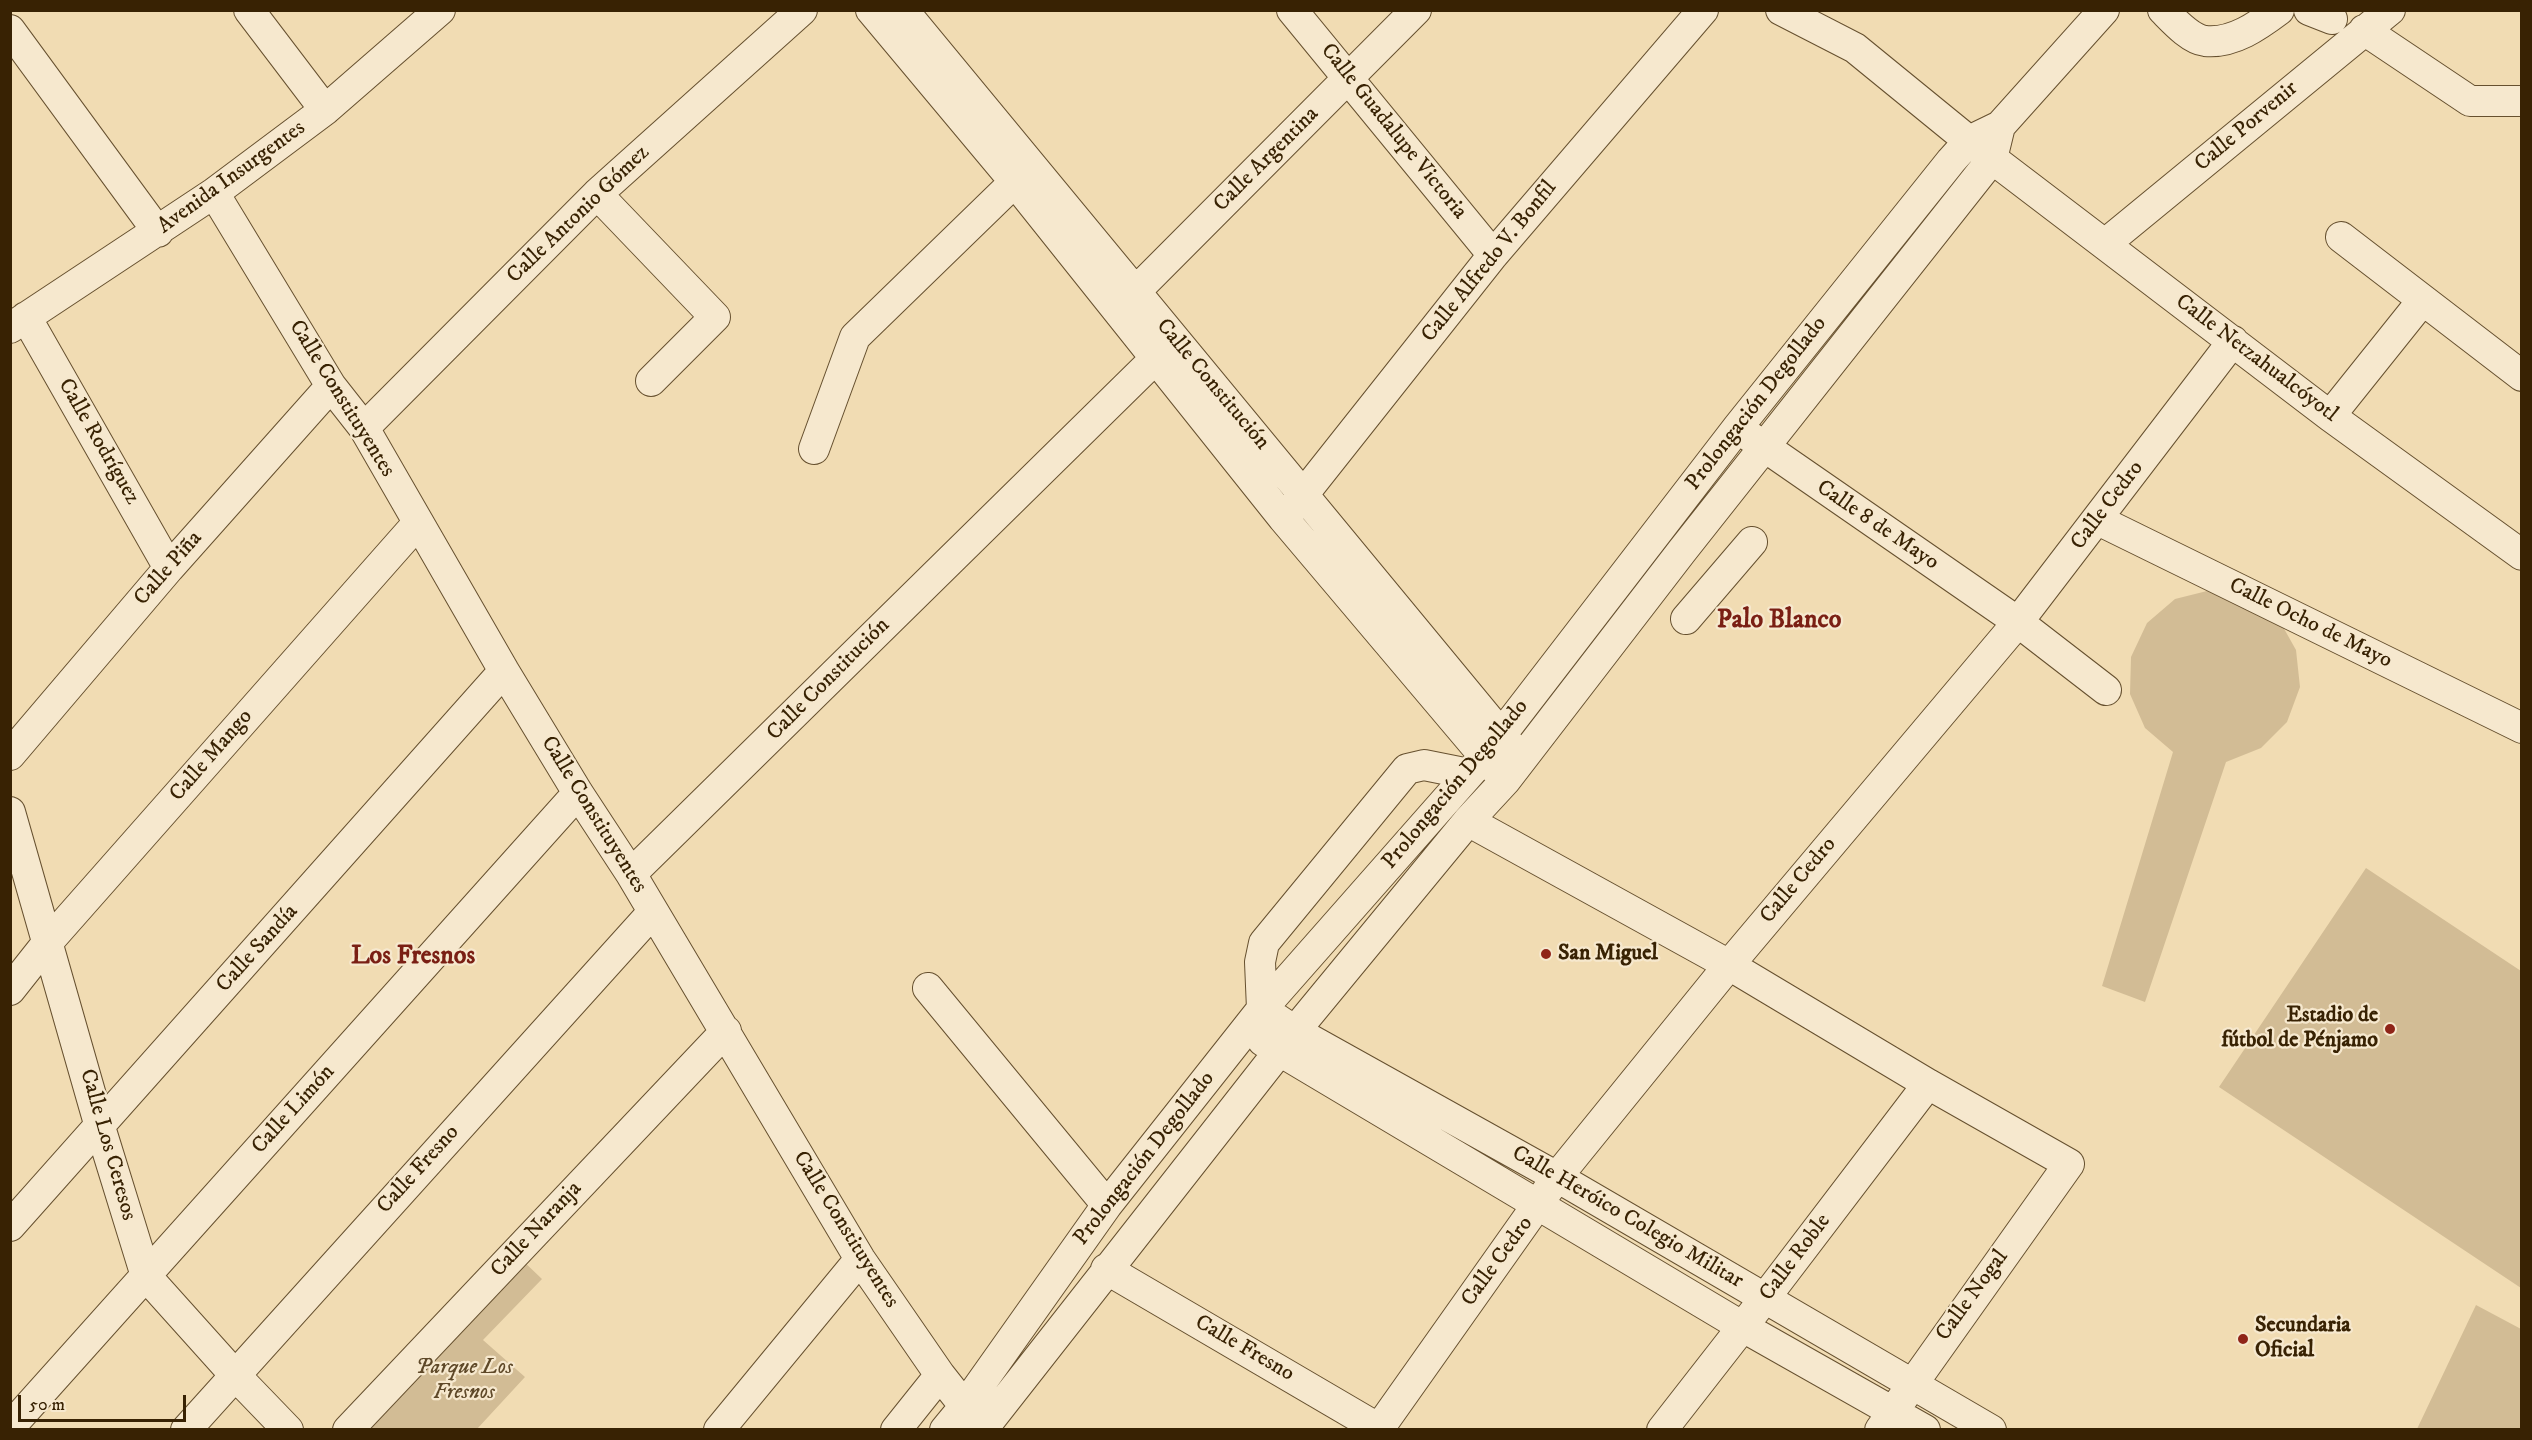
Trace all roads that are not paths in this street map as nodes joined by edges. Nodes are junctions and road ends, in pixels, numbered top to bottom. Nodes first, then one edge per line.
1 (249, 10) edge
2 (440, 10) edge
3 (802, 10) edge
4 (871, 10) edge
5 (903, 10) edge
6 (1292, 10) edge
7 (1416, 10) edge
8 (1703, 10) edge
9 (1780, 10) edge
10 (2104, 10) edge
11 (2163, 10) edge
12 (2279, 10) edge
13 (2390, 10) edge
14 (10, 30) edge
15 (2364, 30) junction
16 (1349, 79) junction
17 (2522, 101) edge
18 (325, 111) junction
19 (2000, 126) junction
20 (1969, 141) junction
21 (1992, 159) junction
22 (1022, 174) junction
23 (214, 193) junction
24 (597, 194) junction
25 (158, 232) junction
26 (2341, 237) dead end
27 (2105, 244) junction
28 (1493, 255) junction
29 (1126, 301) junction
30 (2422, 301) junction
31 (18, 322) edge
32 (2233, 342) junction
33 (1155, 358) junction
34 (2522, 376) edge
35 (651, 381) dead end
36 (331, 386) junction
37 (2330, 416) junction
38 (1738, 427) junction
39 (364, 429) junction
40 (1764, 448) junction
41 (814, 449) dead end
42 (1304, 495) junction
43 (1283, 518) junction
44 (2098, 520) junction
45 (417, 524) junction
46 (1752, 542) dead end
47 (1682, 551) junction
48 (2522, 555) edge
49 (169, 568) junction
50 (1719, 579) junction
51 (1686, 619) dead end
52 (2018, 622) junction
53 (504, 671) junction
54 (2106, 690) dead end
55 (2522, 728) edge
56 (10, 755) edge
57 (1485, 756) junction
58 (1513, 770) junction
59 (578, 793) junction
60 (10, 812) edge
61 (1468, 821) junction
62 (631, 874) junction
63 (653, 912) junction
64 (48, 942) junction
65 (1728, 965) junction
66 (928, 988) dead end
67 (10, 990) edge
68 (1253, 1020) junction
69 (726, 1031) junction
70 (1288, 1041) junction
71 (1928, 1084) junction
72 (100, 1127) junction
73 (1557, 1177) junction
74 (1107, 1205) junction
75 (1539, 1205) junction
76 (10, 1226) edge
77 (860, 1259) junction
78 (1106, 1269) junction
79 (146, 1276) junction
80 (1765, 1298) junction
81 (1743, 1327) junction
82 (234, 1374) junction
83 (939, 1375) junction
84 (1912, 1382) junction
85 (1886, 1420) edge
86 (976, 1422) edge
87 (10, 1427) edge
88 (1379, 1429) edge
89 (186, 1430) edge
90 (288, 1430) edge
91 (348, 1430) edge
92 (719, 1430) edge
93 (896, 1430) edge
94 (945, 1430) edge
95 (1662, 1430) edge
96 (1925, 1430) edge
97 (1991, 1430) edge

1 - 18 street
2 - 18 street, Avenida Insurgentes
3 - 24 street, Calle Antonio Gómez
4 - 22 street, Calle Constitución
5 - 22 street, Calle Constitución
6 - 16 street, Calle Guadalupe Victoria
7 - 16 street, Calle Argentina
8 - 28 street, Calle Alfredo V. Bonfil
9 - 20 street, Calle Netzahualcóyotl
10 - 19 street
11 - 12 street
13 - 15 street, Calle Porvenir
14 - 25 street
15 - 17 street
15 - 27 street, Calle Porvenir
16 - 28 street, Calle Guadalupe Victoria
16 - 29 street, Calle Argentina
18 - 23 street, Avenida Insurgentes
19 - 20 street
19 - 21 street
20 - 21 street, Calle Netzahualcóyotl
20 - 38 street, Prolongación Degollado
21 - 27 street, Calle Netzahualcóyotl
21 - 40 street, Prolongación Degollado
22 - 29 street, Calle Constitución
22 - 41 street
23 - 25 street, Avenida Insurgentes
23 - 36 street, Calle Constituyentes
24 - 35 street
24 - 39 street, Calle Antonio Gómez
25 - 31 street, Avenida Insurgentes
26 - 30 street
27 - 32 street, Calle Netzahualcóyotl
28 - 42 street, Calle Alfredo V. Bonfil
29 - 33 street, Calle Constitución
29 - 42 street, Calle Constitución
30 - 34 street
30 - 37 street
31 - 49 street, Calle Rodríguez
32 - 37 street, Calle Netzahualcóyotl
32 - 44 street, Calle Cedro
33 - 43 street, Calle Constitución
33 - 62 street, Calle Constitución
36 - 39 street, Calle Constituyentes
36 - 49 street, Calle Piña
37 - 48 street, Calle Netzahualcóyotl
38 - 40 street, Calle 8 de Mayo
38 - 57 street, Prolongación Degollado
39 - 45 street, Calle Constituyentes
40 - 47 street, Prolongación Degollado
40 - 52 street, Calle 8 de Mayo
42 - 43 street, Calle Alfredo V. Bonfil
42 - 57 street, Calle Constitución
43 - 57 street, Calle Constitución
44 - 52 street, Calle Cedro
44 - 55 street, Calle Ocho de Mayo
45 - 53 street, Calle Constituyentes
45 - 64 street, Calle Mango
46 - 50 street
47 - 50 street
47 - 58 street, Prolongación Degollado
49 - 56 street, Calle Piña
50 - 51 street
52 - 54 street, Calle 8 de Mayo
52 - 65 street, Calle Cedro
53 - 59 street, Calle Constituyentes
53 - 72 street, Calle Sandía
57 - 58 street, Calle Constitución
57 - 68 street, Prolongación Degollado
57 - 68 street
58 - 61 street, Prolongación Degollado
59 - 62 street, Calle Constituyentes
59 - 79 street, Calle Limón
60 - 64 street, Calle Los Ceresos
61 - 65 street
61 - 70 street, Prolongación Degollado
62 - 63 street, Calle Constituyentes
63 - 69 street, Calle Constituyentes
63 - 82 street, Calle Fresno
64 - 67 street, Calle Mango
64 - 72 street, Calle Los Ceresos
65 - 71 street
65 - 73 street, Calle Cedro
66 - 74 street
68 - 70 street, Calle Heróico Colegio Militar
68 - 74 street, Prolongación Degollado
69 - 77 street, Calle Constituyentes
69 - 91 street, Calle Naranja
70 - 73 street, Calle Heróico Colegio Militar
70 - 75 street, Calle Heróico Colegio Militar
70 - 78 street, Prolongación Degollado
71 - 80 street, Calle Roble
71 - 84 street, Calle Nogal
72 - 76 street, Calle Sandía
72 - 79 street, Calle Los Ceresos
73 - 75 street, Calle Cedro
73 - 80 street, Calle Heróico Colegio Militar
74 - 86 street, Prolongación Degollado
75 - 81 street, Calle Heróico Colegio Militar
75 - 88 street, Calle Cedro
77 - 83 street, Calle Constituyentes
77 - 92 street
78 - 86 street, Prolongación Degollado
78 - 88 street, Calle Fresno
79 - 82 street, Calle Los Ceresos
79 - 87 street, Calle Limón
80 - 81 street, Calle Roble
80 - 84 street, Calle Heróico Colegio Militar
81 - 85 street, Calle Heróico Colegio Militar
81 - 95 street, Calle Roble
82 - 89 street, Calle Fresno
82 - 90 street, Calle Los Ceresos
83 - 86 street, Calle Constituyentes
83 - 93 street
84 - 85 street, Calle Nogal
84 - 97 street, Calle Heróico Colegio Militar
85 - 96 street, Calle Heróico Colegio Militar
86 - 94 street, Prolongación Degollado

